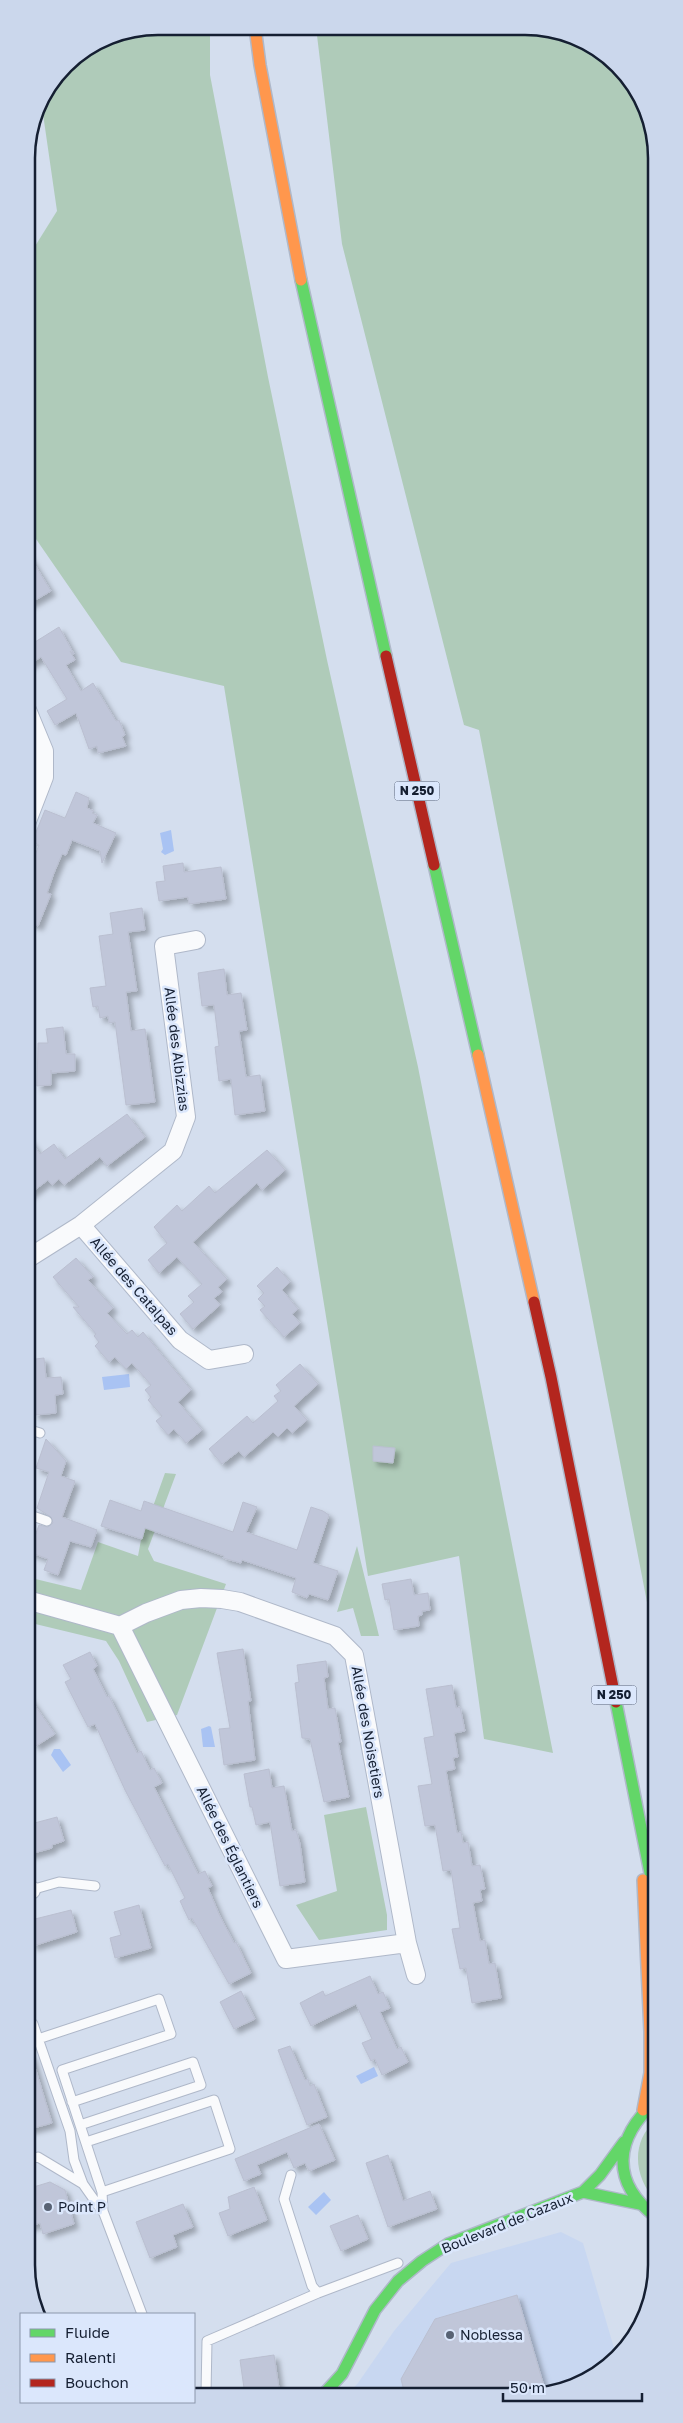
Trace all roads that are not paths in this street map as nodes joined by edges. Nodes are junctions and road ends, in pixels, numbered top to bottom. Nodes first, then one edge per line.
1 (257, 35) edge
2 (35, 729) edge
3 (35, 800) edge
4 (196, 940) dead end
5 (81, 1225) junction
6 (35, 1254) edge
7 (244, 1354) dead end
8 (35, 1431) edge
9 (40, 1433) dead end
10 (35, 1517) edge
11 (47, 1521) dead end
12 (35, 1602) edge
13 (120, 1626) junction
14 (641, 1836) junction
15 (648, 1867) edge
16 (95, 1886) dead end
17 (35, 1889) edge
18 (407, 1943) junction
19 (416, 1975) dead end
20 (648, 1988) edge
21 (35, 2030) edge
22 (38, 2038) junction
23 (648, 2084) edge
24 (72, 2102) junction
25 (648, 2107) edge
26 (643, 2110) junction
27 (80, 2125) junction
28 (86, 2142) junction
29 (624, 2142) junction
30 (35, 2158) edge
31 (291, 2175) dead end
32 (83, 2184) junction
33 (102, 2192) junction
34 (583, 2192) junction
35 (648, 2211) edge
36 (103, 2212) junction
37 (398, 2263) dead end
38 (318, 2293) junction
39 (142, 2313) edge
40 (206, 2388) edge
41 (329, 2388) edge

1 - 14 main road, N 250
2 - 3 street
4 - 5 street, Allée des Albizzias
5 - 6 street, Allée des Albizzias
5 - 7 street, Allée des Catalpas
8 - 9 lane
10 - 11 lane
12 - 13 street
13 - 18 street, Allée des Églantiers
13 - 18 street, Allée des Noisetiers
14 - 15 main road, N 250
14 - 20 main road, N 250
16 - 17 lane
18 - 19 street, Allée des Noisetiers
21 - 22 lane
22 - 24 lane
22 - 32 lane
23 - 26 main road, N 250
24 - 27 lane
24 - 27 lane
25 - 26 main road, N 250
26 - 29 main road, N 250
27 - 28 lane
28 - 33 lane
28 - 33 lane
29 - 34 main road, Boulevard de Cazaux
29 - 35 main road, N 250
30 - 32 lane
31 - 38 lane
32 - 36 lane
33 - 36 lane
34 - 35 main road, Boulevard de Cazaux
34 - 41 main road, Boulevard de Cazaux
36 - 39 lane
37 - 38 lane
38 - 40 lane

